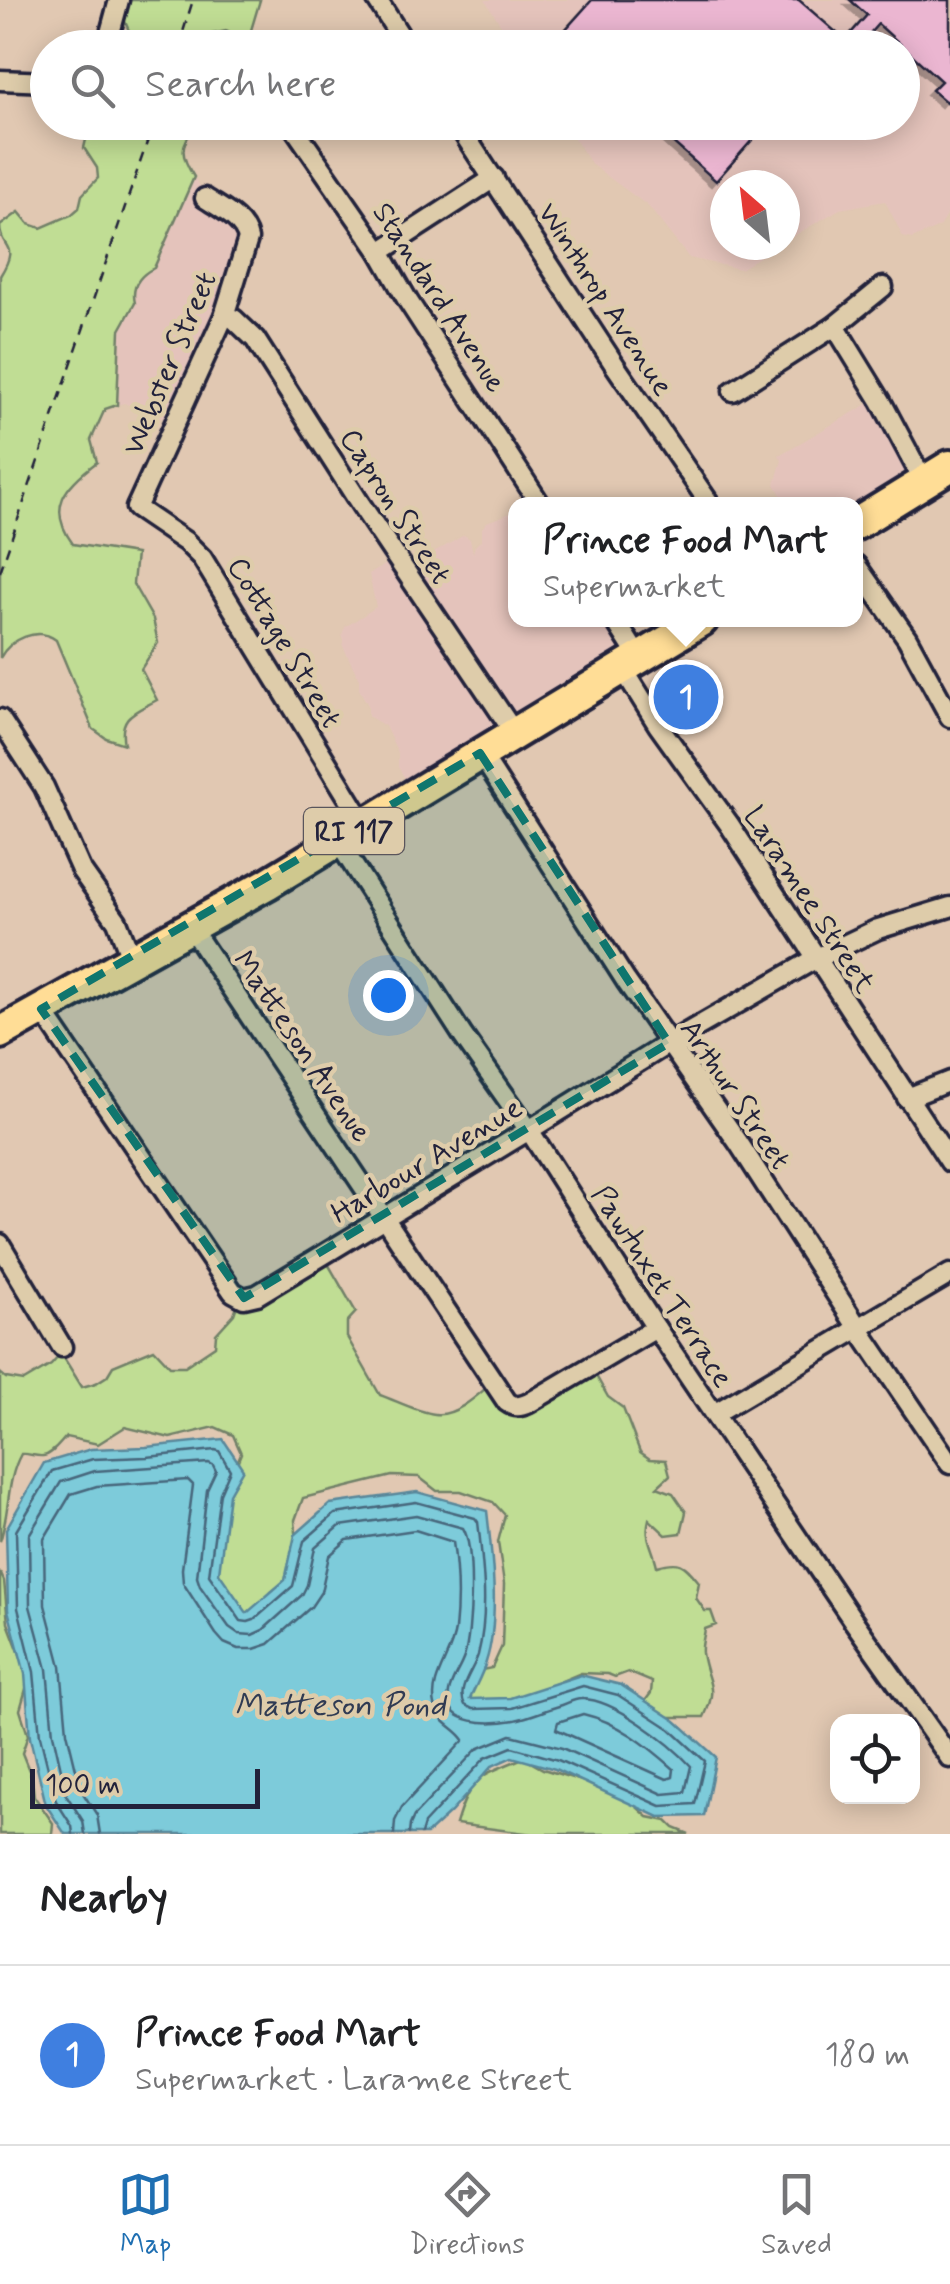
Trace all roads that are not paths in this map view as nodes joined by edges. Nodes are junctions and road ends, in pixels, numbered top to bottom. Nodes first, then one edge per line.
1 (119, 0) edge
2 (378, 0) edge
3 (111, 30) edge
4 (397, 30) edge
5 (0, 80) edge
6 (30, 81) edge
7 (302, 140) edge
8 (468, 140) edge
9 (494, 178) junction
10 (204, 198) dead end
11 (380, 252) junction
12 (884, 287) dead end
13 (224, 316) junction
14 (835, 326) junction
15 (733, 391) dead end
16 (937, 474) edge
17 (535, 497) edge
18 (705, 497) edge
19 (136, 508) joint
20 (863, 520) edge
21 (863, 575) edge
22 (618, 627) edge
23 (690, 627) edge
24 (631, 663) junction
25 (950, 716) edge
26 (0, 719) edge
27 (514, 734) junction
28 (480, 754) junction
29 (365, 825) junction
30 (337, 840) junction
31 (950, 906) edge
32 (191, 928) junction
33 (816, 959) junction
34 (132, 960) junction
35 (41, 1009) junction
36 (0, 1032) edge
37 (669, 1043) junction
38 (950, 1081) edge
39 (908, 1098) junction
40 (529, 1130) junction
41 (950, 1162) edge
42 (384, 1217) junction
43 (0, 1244) edge
44 (950, 1274) edge
45 (656, 1328) junction
46 (858, 1328) junction
47 (62, 1347) dead end
48 (714, 1414) junction
49 (950, 1464) edge
50 (950, 1758) edge

1 - 3 street
2 - 4 street
5 - 6 street
7 - 11 street, Standard Avenue
8 - 9 street, Winthrop Avenue
9 - 11 street
9 - 18 street, Winthrop Avenue
10 - 13 street, Webster Street
11 - 17 street, Standard Avenue
12 - 14 street
13 - 19 street, Webster Street
13 - 27 street, Capron Street
14 - 15 street
14 - 16 street
16 - 20 main road
19 - 29 street, Cottage Street
21 - 25 street
22 - 24 street
23 - 24 main road, RI 117
24 - 27 main road, RI 117
24 - 33 street, Laramee Street
26 - 34 street
27 - 28 main road, RI 117
28 - 29 main road, RI 117
28 - 37 street, Arthur Street
29 - 30 main road, RI 117
30 - 32 main road, RI 117
30 - 40 street, Pawtuxet Terrace
31 - 33 street, Harbour Avenue
32 - 34 main road, RI 117
32 - 42 street, Matteson Avenue
33 - 37 street, Harbour Avenue
33 - 39 street, Laramee Street
34 - 35 main road, RI 117
35 - 36 main road, RI 117
35 - 42 street, Harbour Avenue
37 - 40 street, Harbour Avenue
37 - 46 street, Arthur Street
38 - 39 street
39 - 41 street, Laramee Street
40 - 42 street, Harbour Avenue
40 - 45 street, Pawtuxet Terrace
42 - 45 street, Matteson Avenue
43 - 47 street
44 - 46 street
45 - 48 street, Pawtuxet Terrace
46 - 48 street
46 - 49 street, Arthur Street
48 - 50 street, Pawtuxet Terrace

